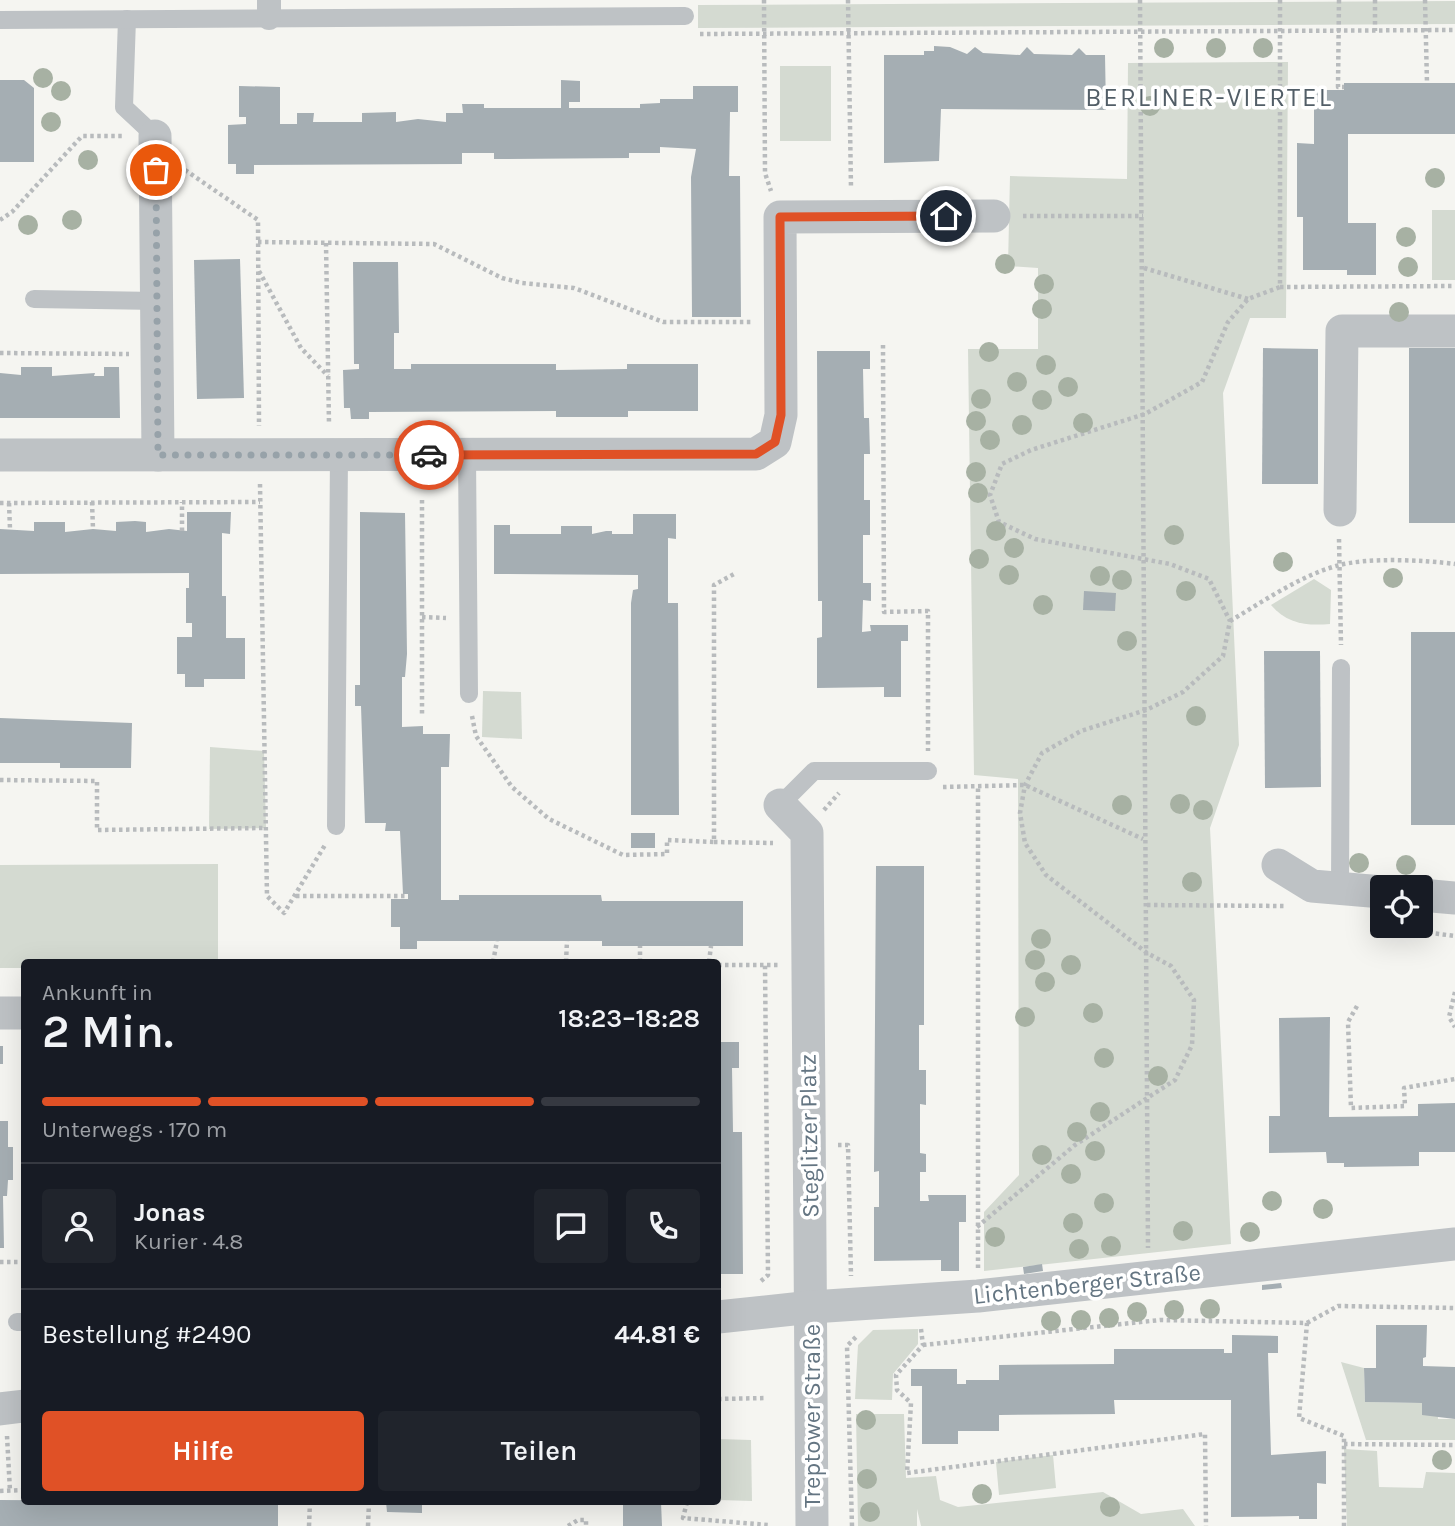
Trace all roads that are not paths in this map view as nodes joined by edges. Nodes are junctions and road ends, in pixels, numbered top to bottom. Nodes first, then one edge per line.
1 (269, 9) edge
2 (685, 16) road end
3 (127, 19) junction
4 (0, 20) edge
5 (155, 136) joint
6 (994, 216) road end
7 (34, 299) dead end
8 (157, 301) junction
9 (1455, 331) edge
10 (0, 455) edge
11 (158, 455) junction
12 (334, 455) junction
13 (467, 455) junction
14 (1340, 510) dead end
15 (1342, 668) road end
16 (469, 694) road end
17 (928, 771) road end
18 (780, 805) joint
19 (336, 826) road end
20 (1278, 864) dead end
21 (1340, 889) junction
22 (1370, 891) edge
23 (1433, 896) edge
24 (1455, 898) edge
25 (0, 1013) edge
26 (21, 1013) edge
27 (1455, 1244) edge
28 (812, 1307) junction
29 (721, 1317) edge
30 (21, 1406) edge
31 (0, 1409) edge
32 (812, 1526) edge

1 - 2 lane
1 - 3 lane
3 - 4 lane
3 - 5 lane
5 - 8 street
6 - 13 street
7 - 8 lane
8 - 11 street
9 - 14 street
10 - 11 street
11 - 12 street
12 - 13 street
12 - 19 lane
13 - 16 lane
15 - 21 lane
17 - 18 lane
18 - 28 street, Steglitzer Platz
20 - 21 street
21 - 22 street
23 - 24 street
25 - 26 street
27 - 28 street, Lichtenberger Straße
28 - 29 street, Lichtenberger Straße
28 - 32 street, Treptower Straße
30 - 31 street

